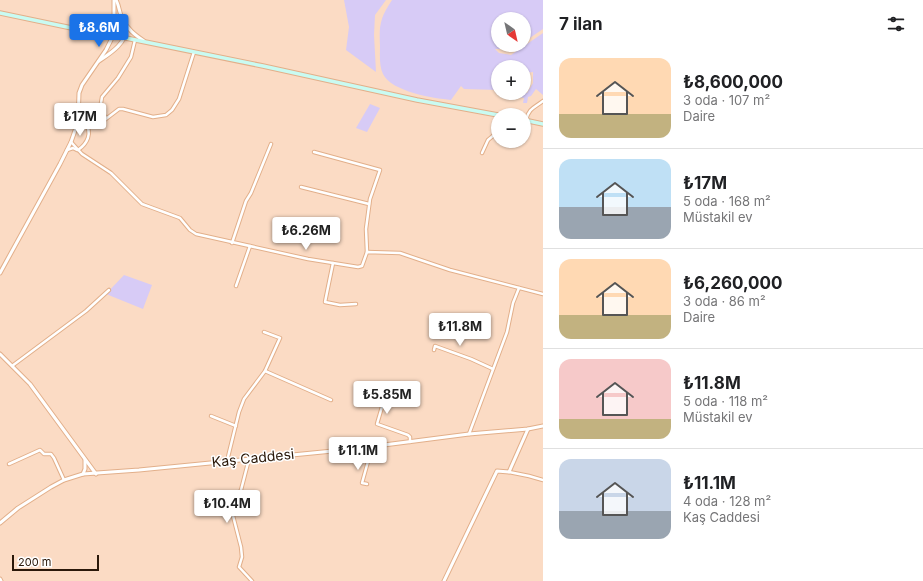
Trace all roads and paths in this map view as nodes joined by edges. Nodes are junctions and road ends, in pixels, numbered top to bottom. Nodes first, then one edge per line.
1 (116, 0) edge
2 (0, 13) edge
3 (126, 25) junction
4 (112, 32) dead end
5 (125, 38) junction
6 (110, 40) dead end
7 (136, 40) junction
8 (146, 42) junction
9 (194, 52) junction
10 (97, 63) junction
11 (543, 101) edge
12 (531, 109) edge
13 (491, 114) edge
14 (106, 118) junction
15 (531, 121) edge
16 (78, 122) junction
17 (85, 123) junction
18 (543, 124) edge
19 (491, 138) edge
20 (71, 142) junction
21 (271, 144) dead end
22 (67, 150) junction
23 (78, 150) junction
24 (314, 152) dead end
25 (482, 153) dead end
26 (301, 188) dead end
27 (369, 204) junction
28 (232, 243) junction
29 (250, 246) junction
30 (367, 252) junction
31 (333, 263) junction
32 (0, 273) edge
33 (236, 286) dead end
34 (519, 288) junction
35 (109, 290) dead end
36 (543, 294) edge
37 (356, 304) dead end
38 (264, 332) dead end
39 (434, 350) dead end
40 (0, 354) edge
41 (11, 366) junction
42 (494, 369) junction
43 (265, 371) junction
44 (364, 392) dead end
45 (331, 400) dead end
46 (211, 416) dead end
47 (236, 426) junction
48 (543, 426) edge
49 (528, 429) junction
50 (469, 434) junction
51 (410, 442) junction
52 (372, 447) junction
53 (84, 458) junction
54 (250, 458) junction
55 (227, 461) junction
56 (9, 464) dead end
57 (509, 472) junction
58 (83, 474) junction
59 (96, 474) junction
60 (64, 480) junction
61 (543, 480) edge
62 (367, 484) dead end
63 (0, 523) edge
64 (252, 581) edge
65 (444, 581) edge

1 - 3 street
1 - 4 street
2 - 5 main road, bridge
3 - 5 street
3 - 8 street
5 - 7 main road
5 - 10 street
6 - 10 street
7 - 8 main road
7 - 14 street
8 - 9 main road
9 - 13 main road
9 - 14 street
10 - 16 street
11 - 12 street
14 - 17 street
15 - 18 main road
16 - 17 street
16 - 20 street
17 - 23 street
19 - 25 street
20 - 22 street
20 - 23 street
21 - 28 street
22 - 23 street
22 - 32 street
23 - 28 street
24 - 27 street
26 - 27 street
27 - 30 street
28 - 29 street
29 - 31 street
29 - 33 street
30 - 31 street
30 - 34 street
31 - 37 street
34 - 36 street
34 - 42 street
35 - 41 street
38 - 43 street
39 - 42 street
40 - 41 street
41 - 53 street
42 - 50 street
43 - 45 street
43 - 47 street
44 - 51 street
46 - 47 street
47 - 55 street
48 - 49 street, Kaş Caddesi
49 - 50 street, Kaş Caddesi
49 - 57 street
50 - 51 street, Kaş Caddesi
51 - 52 street, Kaş Caddesi
52 - 54 street, Kaş Caddesi
52 - 62 street
53 - 58 street
53 - 59 street
54 - 55 street, Kaş Caddesi
54 - 64 street
55 - 59 street, Kaş Caddesi
56 - 60 street
57 - 61 street
57 - 65 street
58 - 59 street, Kaş Caddesi
58 - 60 street, Kaş Caddesi
60 - 63 street, Kaş Caddesi

